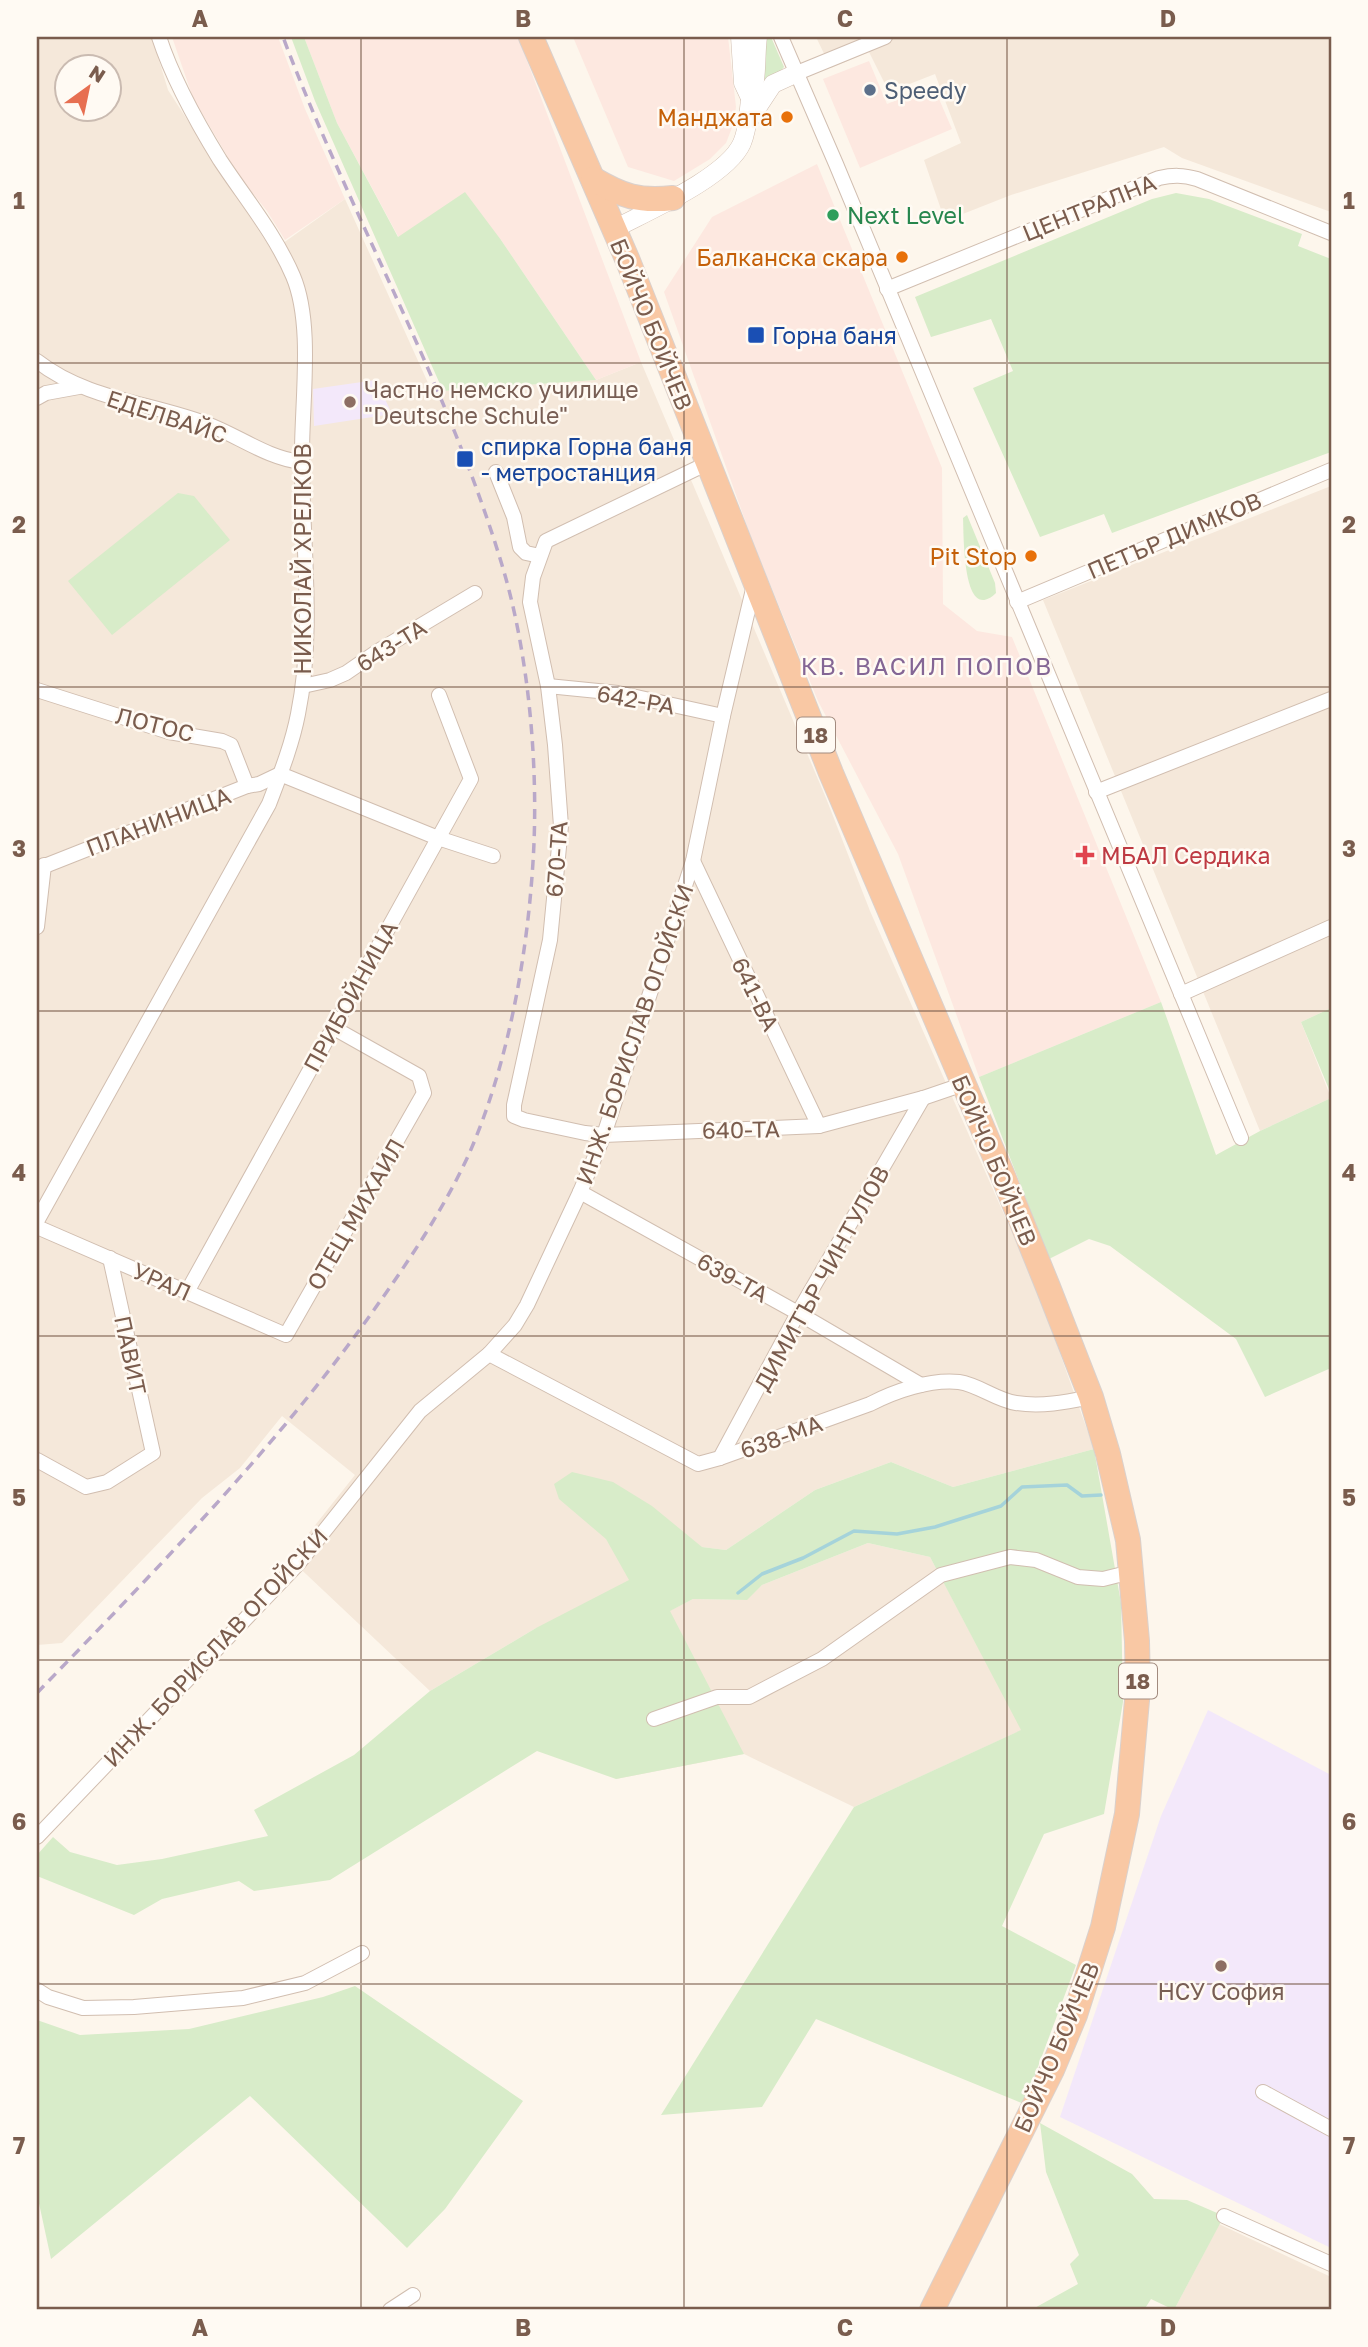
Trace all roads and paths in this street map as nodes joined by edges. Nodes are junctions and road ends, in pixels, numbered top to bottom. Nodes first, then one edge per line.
1 (159, 37) edge
2 (531, 37) edge
3 (740, 37) edge
4 (758, 37) edge
5 (781, 37) edge
6 (884, 37) edge
7 (797, 73) junction
8 (750, 98) junction
9 (748, 122) junction
10 (593, 179) junction
11 (673, 198) junction
12 (614, 229) junction
13 (1331, 233) edge
14 (887, 289) junction
15 (37, 361) edge
16 (79, 387) junction
17 (37, 398) edge
18 (302, 462) junction
19 (708, 463) junction
20 (1331, 470) edge
21 (496, 472) dead end
22 (540, 556) junction
23 (755, 581) junction
24 (475, 593) dead end
25 (1017, 602) junction
26 (303, 686) junction
27 (548, 686) junction
28 (37, 690) edge
29 (439, 695) dead end
30 (1331, 699) edge
31 (723, 716) junction
32 (280, 774) junction
33 (247, 786) junction
34 (1096, 792) junction
35 (438, 838) junction
36 (493, 856) dead end
37 (693, 861) junction
38 (41, 867) edge
39 (37, 927) edge
40 (1331, 927) edge
41 (1181, 994) junction
42 (332, 1027) junction
43 (964, 1084) junction
44 (923, 1098) junction
45 (514, 1116) joint
46 (819, 1126) junction
47 (604, 1135) junction
48 (1241, 1138) dead end
49 (580, 1192) junction
50 (37, 1221) edge
51 (37, 1227) edge
52 (110, 1258) junction
53 (187, 1292) junction
54 (799, 1314) junction
55 (286, 1335) joint
56 (489, 1354) junction
57 (921, 1385) junction
58 (1091, 1397) junction
59 (720, 1458) junction
60 (37, 1460) edge
61 (1131, 1572) junction
62 (654, 1718) dead end
63 (37, 1837) edge
64 (362, 1953) dead end
65 (37, 1990) edge
66 (1263, 2092) dead end
67 (1331, 2129) edge
68 (1224, 2216) dead end
69 (1331, 2264) edge
70 (412, 2295) dead end
71 (390, 2310) edge
72 (932, 2310) edge

1 - 18 street, НИКОЛАЙ ХРЕЛКОВ
2 - 10 highway, БОЙЧО БОЙЧЕВ / 18
3 - 8 street
4 - 8 street
5 - 7 street
6 - 7 street
7 - 9 street
7 - 14 street
8 - 9 street
9 - 11 street
10 - 11 highway
10 - 12 highway, БОЙЧО БОЙЧЕВ / 18
11 - 12 street
12 - 19 highway, БОЙЧО БОЙЧЕВ / 18
13 - 14 street, ЦЕНТРАЛНА
14 - 25 street
15 - 16 street, ЕДЕЛВАЙС
16 - 17 street
16 - 18 street, ЕДЕЛВАЙС
18 - 26 street, НИКОЛАЙ ХРЕЛКОВ
19 - 22 street
19 - 23 highway, БОЙЧО БОЙЧЕВ / 18
20 - 25 street, ПЕТЪР ДИМКОВ
21 - 22 street
22 - 27 street, 670-ТА
23 - 31 street, ИНЖ. БОРИСЛАВ ОГОЙСКИ
23 - 43 highway, БОЙЧО БОЙЧЕВ / 18
24 - 26 street, 643-ТА
25 - 34 street
26 - 32 street, НИКОЛАЙ ХРЕЛКОВ
27 - 31 street, 642-РА
27 - 45 street, 670-ТА
28 - 33 street, ЛОТОС
29 - 35 street, ПРИБОЙНИЦА
30 - 34 street
31 - 37 street, ИНЖ. БОРИСЛАВ ОГОЙСКИ
32 - 33 street, ПЛАНИНИЦА
32 - 35 street
32 - 50 street, НИКОЛАЙ ХРЕЛКОВ
33 - 38 street, ПЛАНИНИЦА
34 - 41 street
35 - 36 street
35 - 42 street, ПРИБОЙНИЦА
37 - 46 street, 641-ВА
37 - 47 street, ИНЖ. БОРИСЛАВ ОГОЙСКИ
38 - 39 street
40 - 41 street
41 - 48 street
42 - 53 street, ПРИБОЙНИЦА
42 - 55 street, ОТЕЦ МИХАИЛ
43 - 44 street, 640-ТА
43 - 58 highway, БОЙЧО БОЙЧЕВ / 18
44 - 46 street, 640-ТА
44 - 54 street, ДИМИТЪР ЧИНТУЛОВ
45 - 47 street, 640-ТА
46 - 47 street, 640-ТА
47 - 49 street, ИНЖ. БОРИСЛАВ ОГОЙСКИ
49 - 54 street, 639-ТА
49 - 56 street, ИНЖ. БОРИСЛАВ ОГОЙСКИ
51 - 52 street, УРАЛ
52 - 53 street, УРАЛ
52 - 60 street, ПАВИТ
53 - 55 street, УРАЛ
54 - 57 street, 639-ТА
54 - 59 street, ДИМИТЪР ЧИНТУЛОВ
56 - 59 street, 638-МА
56 - 63 street, ИНЖ. БОРИСЛАВ ОГОЙСКИ
57 - 58 street, 638-МА
57 - 59 street, 638-МА
58 - 61 highway, БОЙЧО БОЙЧЕВ / 18
61 - 62 street
61 - 72 highway, БОЙЧО БОЙЧЕВ / 18
64 - 65 street
66 - 67 street
68 - 69 street
70 - 71 street

